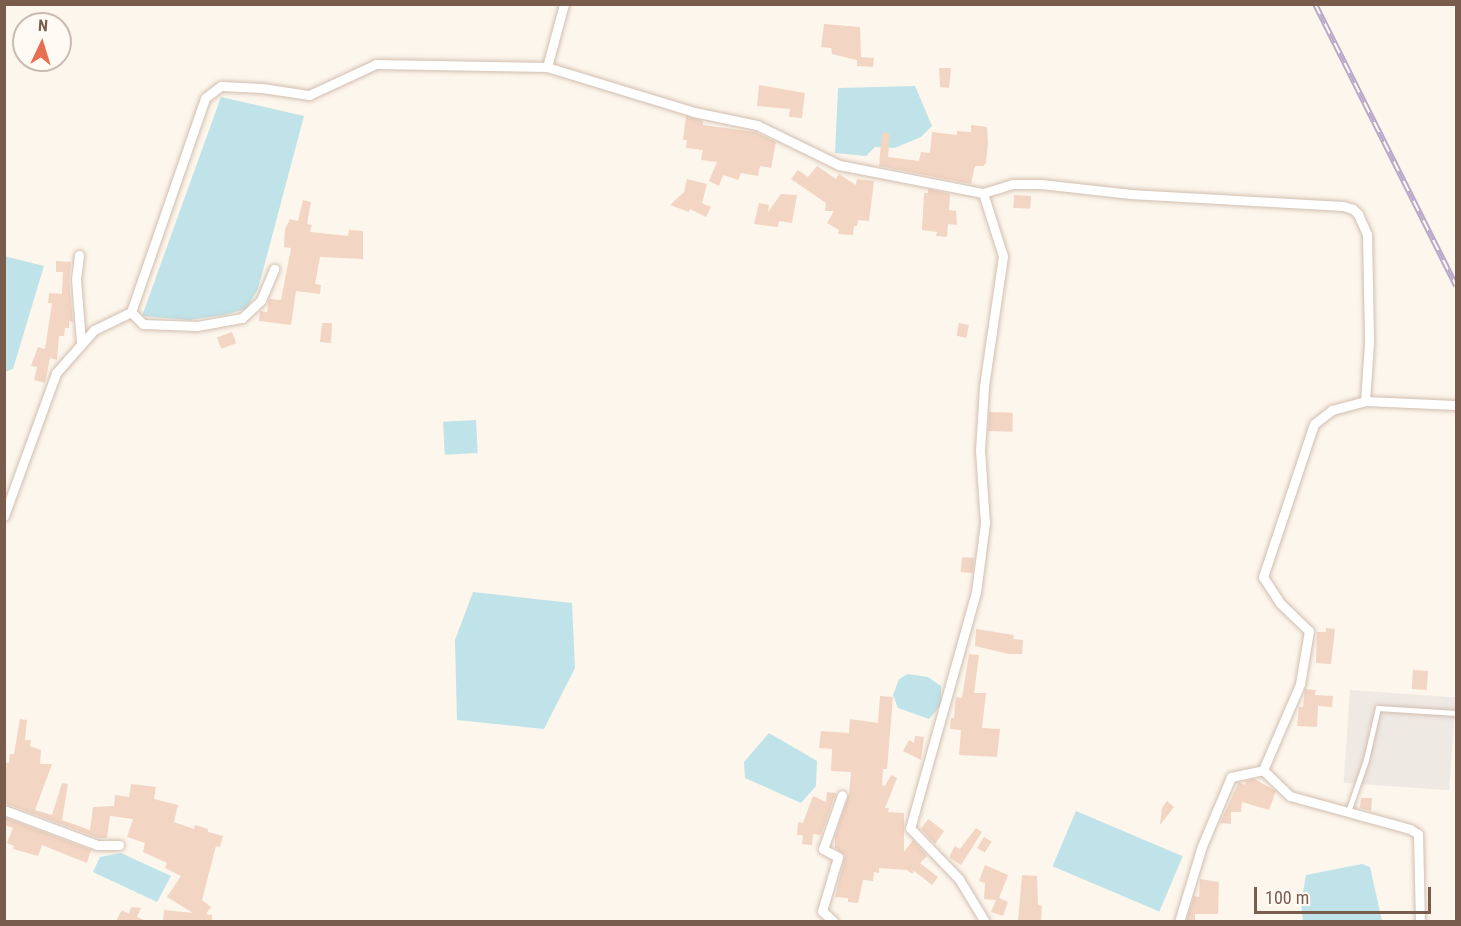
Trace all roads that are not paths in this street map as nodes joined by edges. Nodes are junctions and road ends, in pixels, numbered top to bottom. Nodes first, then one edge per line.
1 (564, 4) edge
2 (547, 67) junction
3 (983, 193) junction
4 (79, 255) dead end
5 (274, 269) dead end
6 (131, 312) junction
7 (81, 342) junction
8 (1365, 401) junction
9 (1456, 405) edge
10 (4, 516) edge
11 (1456, 713) edge
12 (1263, 771) junction
13 (842, 795) dead end
14 (4, 810) edge
15 (1348, 812) junction
16 (119, 845) dead end
17 (834, 921) edge
18 (985, 921) edge
19 (1179, 921) edge
20 (1420, 921) edge

1 - 2 street
2 - 3 street
2 - 6 street
3 - 8 street
3 - 18 street
4 - 7 street
5 - 6 street
6 - 7 street
7 - 10 street
8 - 9 street
8 - 12 street
11 - 15 lane
12 - 15 street
12 - 19 street
13 - 17 street
14 - 16 street
15 - 20 street

